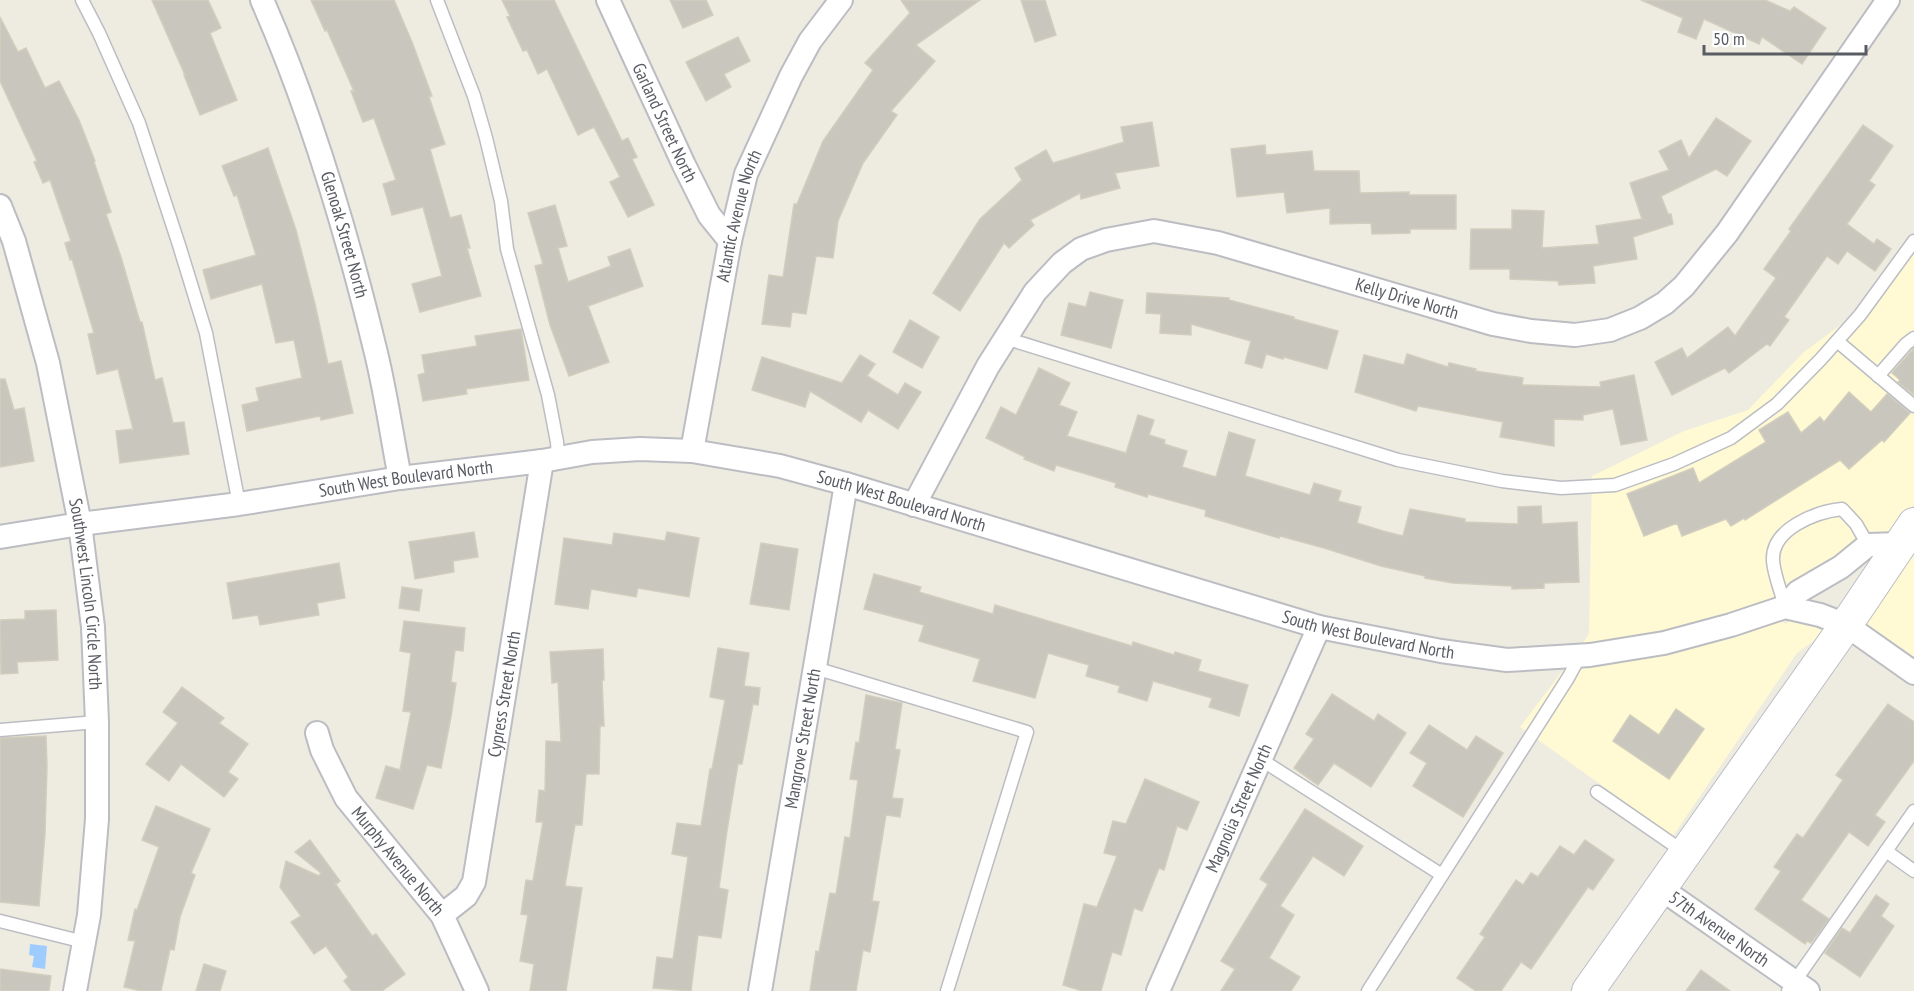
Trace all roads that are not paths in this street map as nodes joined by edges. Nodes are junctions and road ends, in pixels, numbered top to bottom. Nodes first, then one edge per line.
1 (82, 0) edge
2 (262, 0) edge
3 (437, 0) edge
4 (608, 0) edge
5 (841, 0) edge
6 (1888, 0) edge
7 (0, 206) edge
8 (730, 241) junction
9 (1914, 242) edge
10 (1005, 338) junction
11 (1914, 338) edge
12 (1837, 341) junction
13 (1878, 376) junction
14 (1914, 406) edge
15 (692, 451) junction
16 (550, 459) junction
17 (400, 478) junction
18 (846, 484) junction
19 (239, 504) junction
20 (914, 505) junction
21 (80, 524) junction
22 (1907, 534) edge
23 (0, 537) edge
24 (1868, 545) junction
25 (1785, 607) junction
26 (1846, 625) junction
27 (1319, 627) junction
28 (1580, 656) junction
29 (815, 668) junction
30 (1914, 673) edge
31 (97, 722) junction
32 (0, 730) edge
33 (317, 733) dead end
34 (1260, 759) junction
35 (1597, 792) dead end
36 (1914, 811) edge
37 (1886, 851) junction
38 (1685, 853) junction
39 (1914, 871) edge
40 (1443, 876) junction
41 (1660, 888) junction
42 (442, 915) junction
43 (0, 921) edge
44 (84, 942) junction
45 (1797, 988) edge
46 (75, 991) edge
47 (477, 991) edge
48 (760, 991) edge
49 (947, 991) edge
50 (1158, 991) edge
51 (1368, 991) edge
52 (1588, 991) edge

1 - 19 lane
2 - 17 street, Glenoak Street North
3 - 16 lane
4 - 8 street, Garland Street North
5 - 8 street, Atlantic Avenue North
6 - 10 street, Kelly Drive North
7 - 21 street, Southwest Lincoln Circle North
8 - 15 street, Atlantic Avenue North
9 - 12 lane
10 - 12 lane
10 - 20 street, Kelly Drive North
11 - 13 lane
12 - 13 lane
13 - 14 lane
15 - 16 street, South West Boulevard North
15 - 18 street, South West Boulevard North
16 - 17 street, South West Boulevard North
16 - 42 street, Cypress Street North
17 - 19 street, South West Boulevard North
18 - 20 street, South West Boulevard North
18 - 29 street, Mangrove Street North
19 - 21 street, South West Boulevard North
20 - 27 street, South West Boulevard North
21 - 23 street, South West Boulevard North
21 - 31 street, Southwest Lincoln Circle North
22 - 24 street
22 - 26 main road
24 - 25 street, South West Boulevard North
24 - 25 lane
25 - 26 street
25 - 28 street, South West Boulevard North
26 - 30 street
26 - 38 main road
27 - 28 street, South West Boulevard North
27 - 34 street, Magnolia Street North
28 - 40 lane
29 - 48 street, Mangrove Street North
29 - 49 lane
31 - 32 lane
31 - 44 street, Southwest Lincoln Circle North
33 - 42 street, Murphy Avenue North
34 - 40 lane
34 - 50 street, Magnolia Street North
35 - 38 lane
36 - 37 lane
37 - 39 lane
37 - 45 lane
38 - 41 main road
40 - 51 lane
41 - 45 street, 57th Avenue North
41 - 52 main road
42 - 47 street, Murphy Avenue North
43 - 44 lane
44 - 46 street, Southwest Lincoln Circle North

